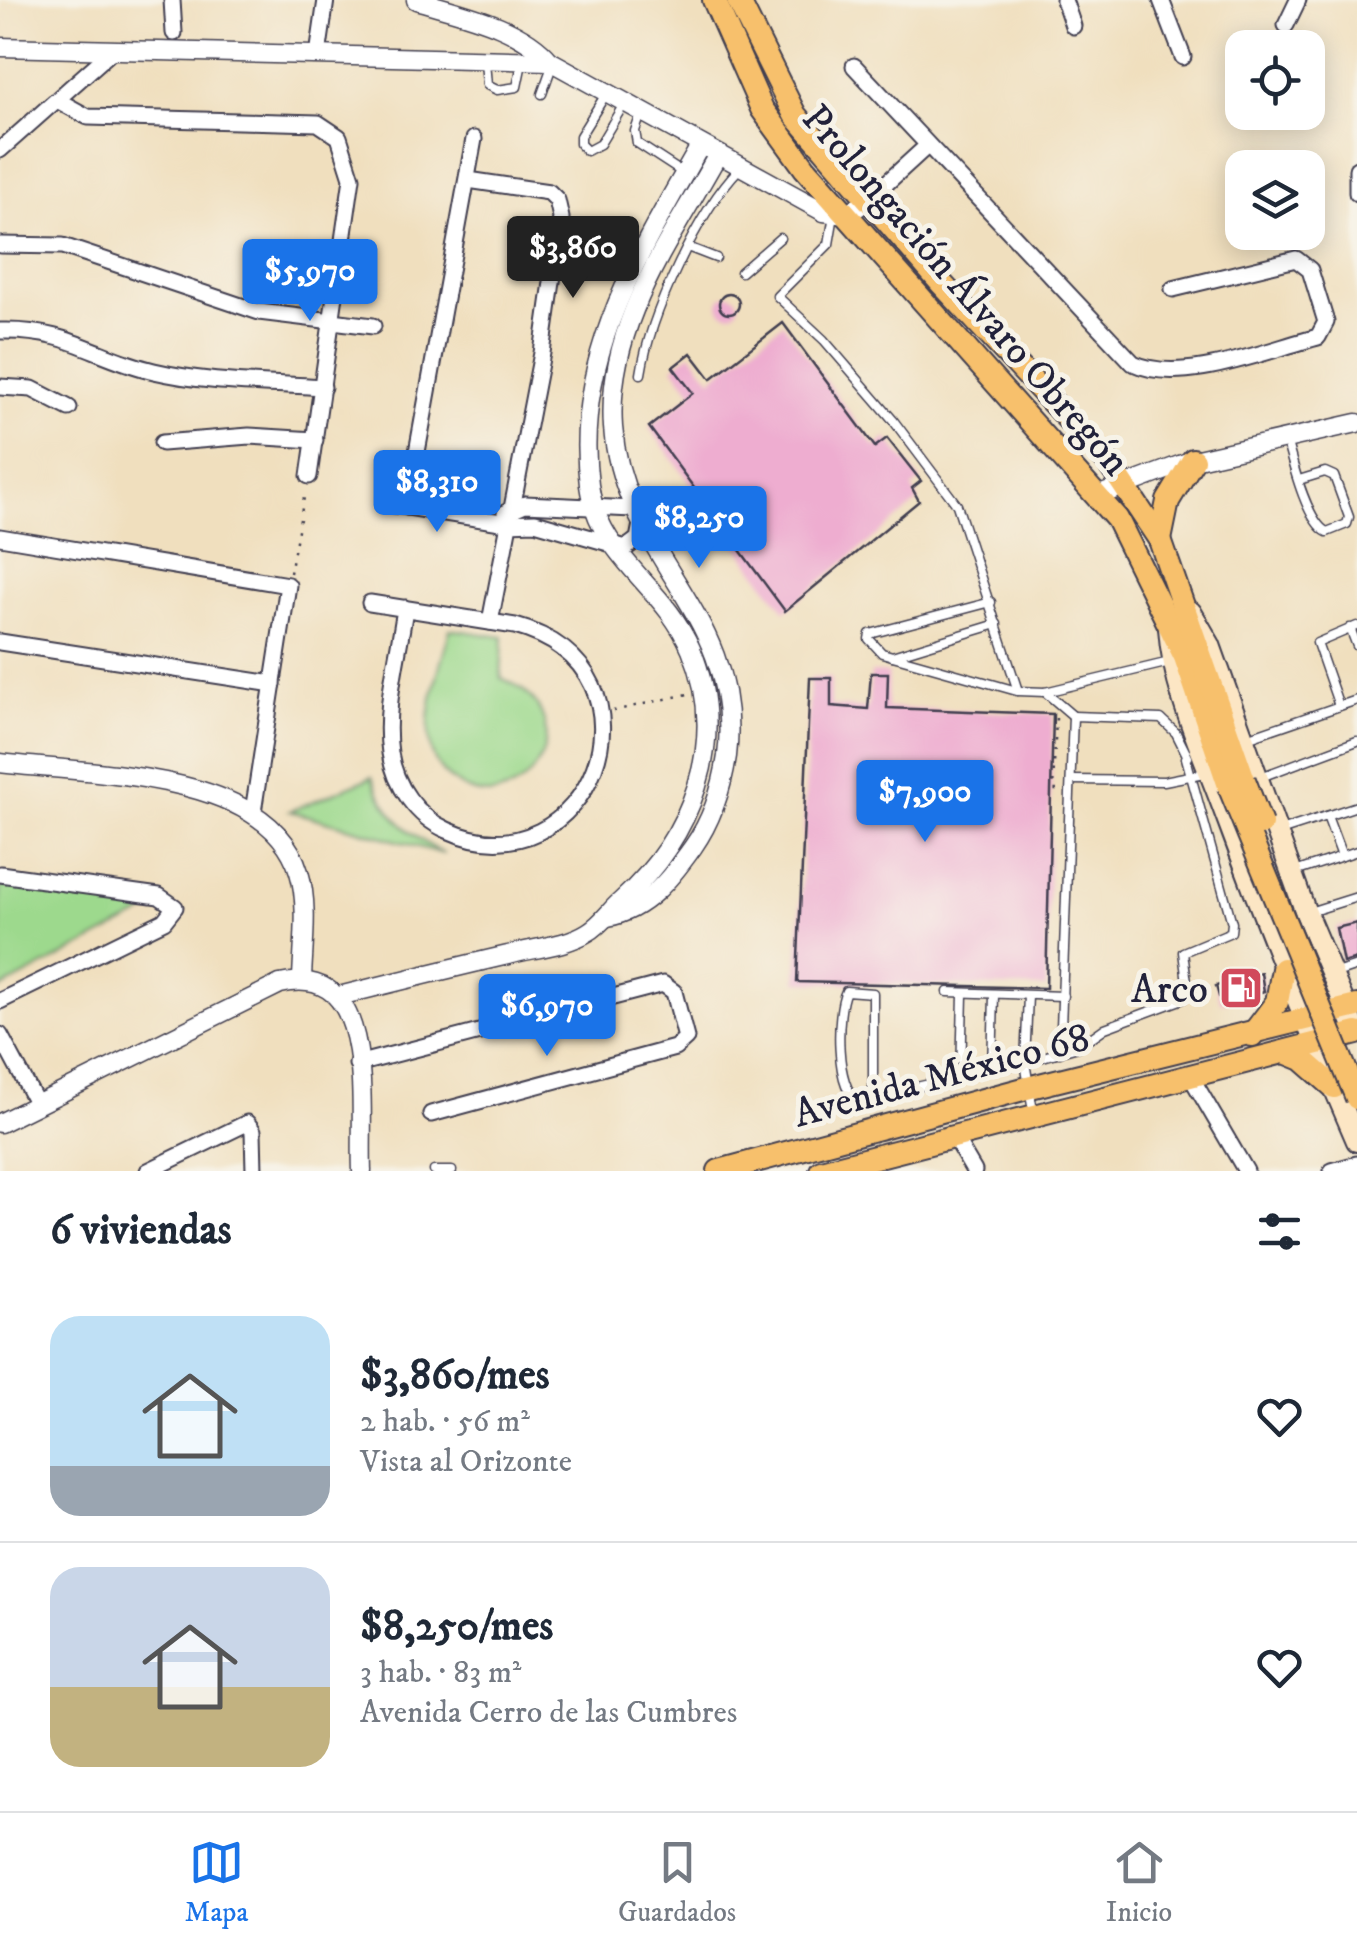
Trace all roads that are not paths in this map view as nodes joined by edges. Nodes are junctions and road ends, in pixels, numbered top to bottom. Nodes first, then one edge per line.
1 (172, 0) edge
2 (326, 0) edge
3 (416, 0) edge
4 (714, 0) edge
5 (738, 0) edge
6 (1064, 0) edge
7 (1160, 0) edge
8 (1298, 0) edge
9 (1286, 25) dead end
10 (1073, 26) dead end
11 (174, 33) dead end
12 (0, 47) edge
13 (113, 50) junction
14 (318, 55) junction
15 (1183, 57) dead end
16 (485, 58) junction
17 (522, 59) junction
18 (552, 62) junction
19 (854, 66) dead end
20 (542, 94) dead end
21 (606, 94) junction
22 (57, 100) junction
23 (633, 109) junction
24 (474, 140) dead end
25 (700, 146) junction
26 (928, 146) junction
27 (0, 150) edge
28 (717, 156) junction
29 (740, 168) junction
30 (1357, 169) edge
31 (685, 174) junction
32 (468, 180) junction
33 (1357, 193) edge
34 (868, 200) junction
35 (840, 215) junction
36 (780, 238) dead end
37 (0, 245) edge
38 (690, 248) junction
39 (716, 258) dead end
40 (741, 272) dead end
41 (1173, 289) dead end
42 (333, 322) junction
43 (373, 326) dead end
44 (0, 331) edge
45 (641, 374) dead end
46 (0, 386) edge
47 (323, 388) junction
48 (70, 408) dead end
49 (1357, 423) edge
50 (1286, 439) junction
51 (316, 440) junction
52 (162, 443) dead end
53 (1192, 460) junction
54 (308, 476) road end
55 (1298, 480) junction
56 (1123, 483) junction
57 (1097, 496) junction
58 (389, 504) dead end
59 (408, 507) junction
60 (593, 509) junction
61 (638, 516) junction
62 (502, 518) junction
63 (0, 537) edge
64 (1160, 540) junction
65 (610, 546) junction
66 (990, 602) junction
67 (370, 604) dead end
68 (1187, 606) junction
69 (405, 608) junction
70 (490, 622) junction
71 (997, 624) junction
72 (1354, 627) edge
73 (0, 642) edge
74 (1357, 646) edge
75 (892, 656) junction
76 (1178, 660) junction
77 (273, 684) junction
78 (1018, 691) junction
79 (1046, 692) junction
80 (1357, 700) edge
81 (1339, 706) junction
82 (1073, 716) junction
83 (1244, 739) junction
84 (1357, 741) edge
85 (0, 763) edge
86 (1217, 772) junction
87 (1071, 785) junction
88 (1357, 806) edge
89 (253, 812) junction
90 (1327, 816) junction
91 (1278, 832) junction
92 (1357, 851) edge
93 (1342, 856) junction
94 (1292, 873) junction
95 (0, 874) edge
96 (1357, 897) edge
97 (1306, 913) junction
98 (608, 917) junction
99 (1357, 966) edge
100 (1283, 969) junction
101 (1331, 975) junction
102 (302, 979) junction
103 (948, 992) dead end
104 (964, 994) junction
105 (994, 995) junction
106 (338, 996) junction
107 (1028, 996) junction
108 (1062, 996) junction
109 (0, 1001) edge
110 (1351, 1008) edge
111 (1305, 1021) junction
112 (1357, 1033) edge
113 (1252, 1034) junction
114 (0, 1035) edge
115 (1316, 1044) junction
116 (1286, 1052) junction
117 (1060, 1053) junction
118 (1025, 1062) junction
119 (358, 1064) junction
120 (1357, 1064) edge
121 (992, 1070) junction
122 (961, 1076) junction
123 (1192, 1076) junction
124 (1334, 1087) junction
125 (1027, 1088) junction
126 (873, 1097) junction
127 (1357, 1098) edge
128 (37, 1104) junction
129 (431, 1114) dead end
130 (1034, 1115) junction
131 (0, 1124) edge
132 (954, 1137) junction
133 (1357, 1141) edge
134 (1357, 1164) edge
135 (148, 1171) edge
136 (254, 1171) edge
137 (362, 1171) edge
138 (434, 1171) edge
139 (452, 1171) edge
140 (719, 1171) edge
141 (822, 1171) edge
142 (974, 1171) edge
143 (1246, 1171) edge
144 (1332, 1171) edge

1 - 11 street
2 - 14 street
3 - 18 street
4 - 35 main road, Prolongación Álvaro Obregón
5 - 34 main road, Prolongación Álvaro Obregón
6 - 10 street
7 - 15 street
8 - 9 street
12 - 13 street
13 - 14 street
13 - 22 street
14 - 16 street
16 - 17 street
16 - 17 lane
17 - 18 street
18 - 20 lane
18 - 21 street
19 - 26 street
21 - 23 street
21 - 23 lane
22 - 27 street
22 - 42 street
23 - 25 street
23 - 31 lane
24 - 32 street
25 - 28 street
25 - 31 street
26 - 34 street
26 - 41 street
28 - 29 street
28 - 61 street
29 - 35 street
29 - 38 lane
30 - 33 street
31 - 60 street
32 - 59 street
32 - 62 street
34 - 35 street
34 - 56 main road, Prolongación Álvaro Obregón
35 - 57 main road, Prolongación Álvaro Obregón
35 - 66 lane
36 - 40 lane
37 - 42 street
38 - 39 lane
38 - 45 lane
42 - 43 street
42 - 47 street
44 - 47 street
46 - 48 street
47 - 51 street
49 - 50 street
50 - 53 street
50 - 55 lane
51 - 52 street
51 - 54 street
53 - 56 street
53 - 64 main road
55 - 55 lane
56 - 57 street
56 - 64 main road, Prolongación Álvaro Obregón
57 - 76 main road, Prolongación Álvaro Obregón
58 - 59 street
59 - 62 street
60 - 61 street
60 - 62 street
60 - 65 street
61 - 65 street
61 - 98 street
62 - 65 street
62 - 70 street
63 - 77 street
64 - 68 main road, Prolongación Álvaro Obregón
65 - 98 street
66 - 71 lane
66 - 75 lane
67 - 69 street
68 - 83 main road, Prolongación Álvaro Obregón
68 - 86 main road, Prolongación Álvaro Obregón
69 - 70 street
69 - 70 street
71 - 75 lane
71 - 78 lane
72 - 74 lane
72 - 81 lane
73 - 77 street
75 - 78 lane
76 - 79 lane
76 - 86 main road, Prolongación Álvaro Obregón
76 - 86 main road, Prolongación Álvaro Obregón
77 - 89 street
78 - 79 lane
79 - 82 lane
80 - 81 lane
81 - 83 lane
82 - 86 lane
82 - 87 lane
83 - 86 main road, Prolongación Álvaro Obregón
84 - 86 lane
85 - 89 street
86 - 87 lane
86 - 91 main road, Prolongación Álvaro Obregón
86 - 100 main road, Prolongación Álvaro Obregón
86 - 117 lane
86 - 120 main road, Prolongación Álvaro Obregón, bridge
86 - 127 main road, Prolongación Álvaro Obregón, bridge
87 - 108 lane
88 - 90 lane
89 - 102 street
90 - 91 lane
90 - 93 lane
91 - 94 main road, Prolongación Álvaro Obregón
92 - 93 lane
93 - 94 lane
94 - 97 main road, Prolongación Álvaro Obregón
95 - 109 street
96 - 97 lane
97 - 101 main road, Prolongación Álvaro Obregón
98 - 106 street
99 - 101 lane
100 - 111 main road, Prolongación Álvaro Obregón
100 - 113 main road
101 - 110 main road, Prolongación Álvaro Obregón
102 - 106 street
102 - 128 street
103 - 104 lane
104 - 105 lane
104 - 122 lane
105 - 107 lane
105 - 121 lane
106 - 119 street
107 - 108 lane
107 - 118 lane
108 - 117 lane
110 - 111 main road, Avenida México 68
110 - 112 main road, Prolongación Álvaro Obregón
111 - 113 main road, Avenida México 68
111 - 115 main road, Prolongación Álvaro Obregón
112 - 115 main road, Avenida México 68
113 - 125 main road, Avenida México 68
114 - 128 street
115 - 116 main road, Avenida México 68
115 - 124 main road, Prolongación Álvaro Obregón
116 - 123 main road, Avenida México 68
116 - 124 main road
117 - 118 lane
118 - 121 lane
118 - 125 lane
119 - 129 street
119 - 137 street
121 - 122 lane
122 - 126 lane
123 - 130 main road, Avenida México 68
123 - 143 street
124 - 133 main road, Prolongación Álvaro Obregón
125 - 130 lane
125 - 140 main road, Avenida México 68
126 - 126 lane
128 - 131 street
130 - 132 main road, Avenida México 68
132 - 141 main road, Avenida México 68
132 - 142 street
134 - 144 street
135 - 136 street
138 - 139 lane

